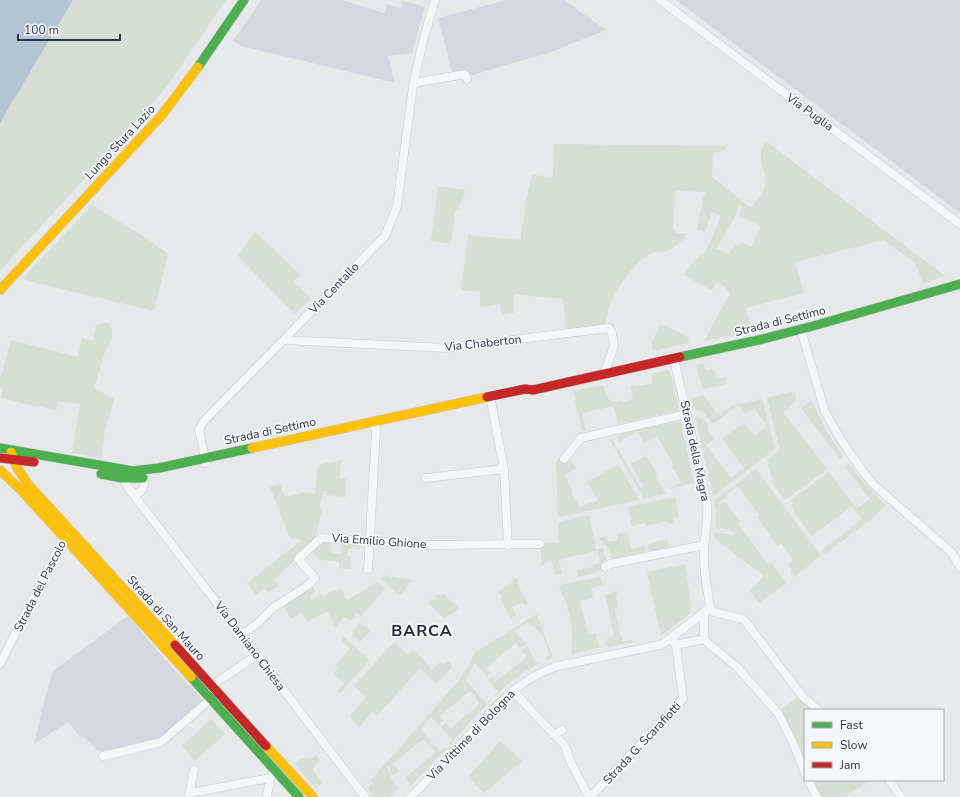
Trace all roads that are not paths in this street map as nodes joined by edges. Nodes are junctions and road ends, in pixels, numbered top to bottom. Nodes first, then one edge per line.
1 (244, 0) edge
2 (434, 0) edge
3 (660, 0) edge
4 (467, 79) dead end
5 (414, 83) junction
6 (960, 224) edge
7 (960, 284) edge
8 (0, 290) edge
9 (801, 330) junction
10 (284, 340) junction
11 (674, 359) junction
12 (604, 374) junction
13 (491, 399) junction
14 (687, 414) junction
15 (375, 424) junction
16 (0, 448) edge
17 (10, 450) junction
18 (0, 458) edge
19 (564, 459) dead end
20 (14, 460) junction
21 (205, 460) junction
22 (32, 461) junction
23 (504, 469) junction
24 (0, 470) edge
25 (122, 474) junction
26 (141, 474) junction
27 (426, 478) dead end
28 (24, 479) junction
29 (134, 495) junction
30 (67, 534) junction
31 (369, 541) junction
32 (508, 544) junction
33 (540, 544) dead end
34 (704, 545) junction
35 (605, 566) dead end
36 (960, 567) edge
37 (368, 569) dead end
38 (707, 610) junction
39 (241, 635) junction
40 (672, 637) junction
41 (704, 639) junction
42 (676, 645) junction
43 (257, 655) junction
44 (0, 664) edge
45 (512, 691) junction
46 (209, 692) junction
47 (819, 709) edge
48 (562, 730) dead end
49 (554, 735) junction
50 (104, 756) dead end
51 (194, 770) dead end
52 (804, 771) edge
53 (273, 774) junction
54 (809, 781) edge
55 (890, 781) edge
56 (189, 795) edge
57 (267, 797) edge
58 (299, 797) edge
59 (313, 797) edge
60 (365, 797) edge
61 (410, 797) edge
62 (590, 797) edge
63 (817, 797) edge
64 (901, 797) edge

1 - 8 main road, Lungo Stura Lazio
2 - 5 street, Via Centallo
3 - 6 street, Via Puglia
4 - 5 street
5 - 10 street, Via Centallo
7 - 9 main road, Strada di Settimo
9 - 11 main road, Strada di Settimo
9 - 36 street
10 - 12 street, Via Chaberton
10 - 21 street, Via Centallo
11 - 12 main road, Strada di Settimo
11 - 14 street, Strada della Magra
12 - 13 main road, Strada di Settimo
13 - 15 main road, Strada di Settimo
13 - 23 street
14 - 19 street
14 - 34 street, Strada della Magra
15 - 21 main road, Strada di Settimo
15 - 31 street
16 - 17 main road, Strada di Settimo
17 - 20 main road, Strada di San Mauro
17 - 25 main road, Strada di Settimo
18 - 20 main road, Strada di Settimo
20 - 22 main road, Strada di Settimo
20 - 28 main road, Strada di San Mauro
21 - 26 main road, Strada di Settimo
22 - 25 main road, Strada di Settimo
22 - 28 main road
23 - 27 street
23 - 32 street
24 - 30 main road, Strada di San Mauro
25 - 26 main road, Strada di Settimo
25 - 29 street, Via Damiano Chiesa
26 - 29 street
28 - 30 main road, Strada di San Mauro
29 - 39 street, Via Damiano Chiesa
30 - 44 street, Strada del Pascolo
30 - 46 main road, Strada di San Mauro
31 - 32 street, Via Emilio Ghione
31 - 37 street
31 - 39 street, Via Emilio Ghione
32 - 33 street, Via Emilio Ghione
34 - 35 street
34 - 38 street, Strada della Magra
38 - 40 street, Via Vittime di Bologna
38 - 41 street, Strada della Magra
38 - 47 street
39 - 43 street, Via Damiano Chiesa
40 - 42 street, Strada G. Scarafiotti
40 - 45 street, Via Vittime di Bologna
41 - 42 street
41 - 52 street
42 - 62 street, Strada G. Scarafiotti
43 - 46 street
43 - 60 street, Via Damiano Chiesa
45 - 49 street, Strada G. Scarafiotti
45 - 61 street, Via Vittime di Bologna
46 - 50 street
46 - 53 main road, Strada di San Mauro
46 - 59 main road, Strada di San Mauro
48 - 49 street
49 - 62 street, Strada G. Scarafiotti
51 - 56 street
53 - 56 street
53 - 57 street
53 - 58 main road, Strada di San Mauro
54 - 63 street
55 - 64 street

